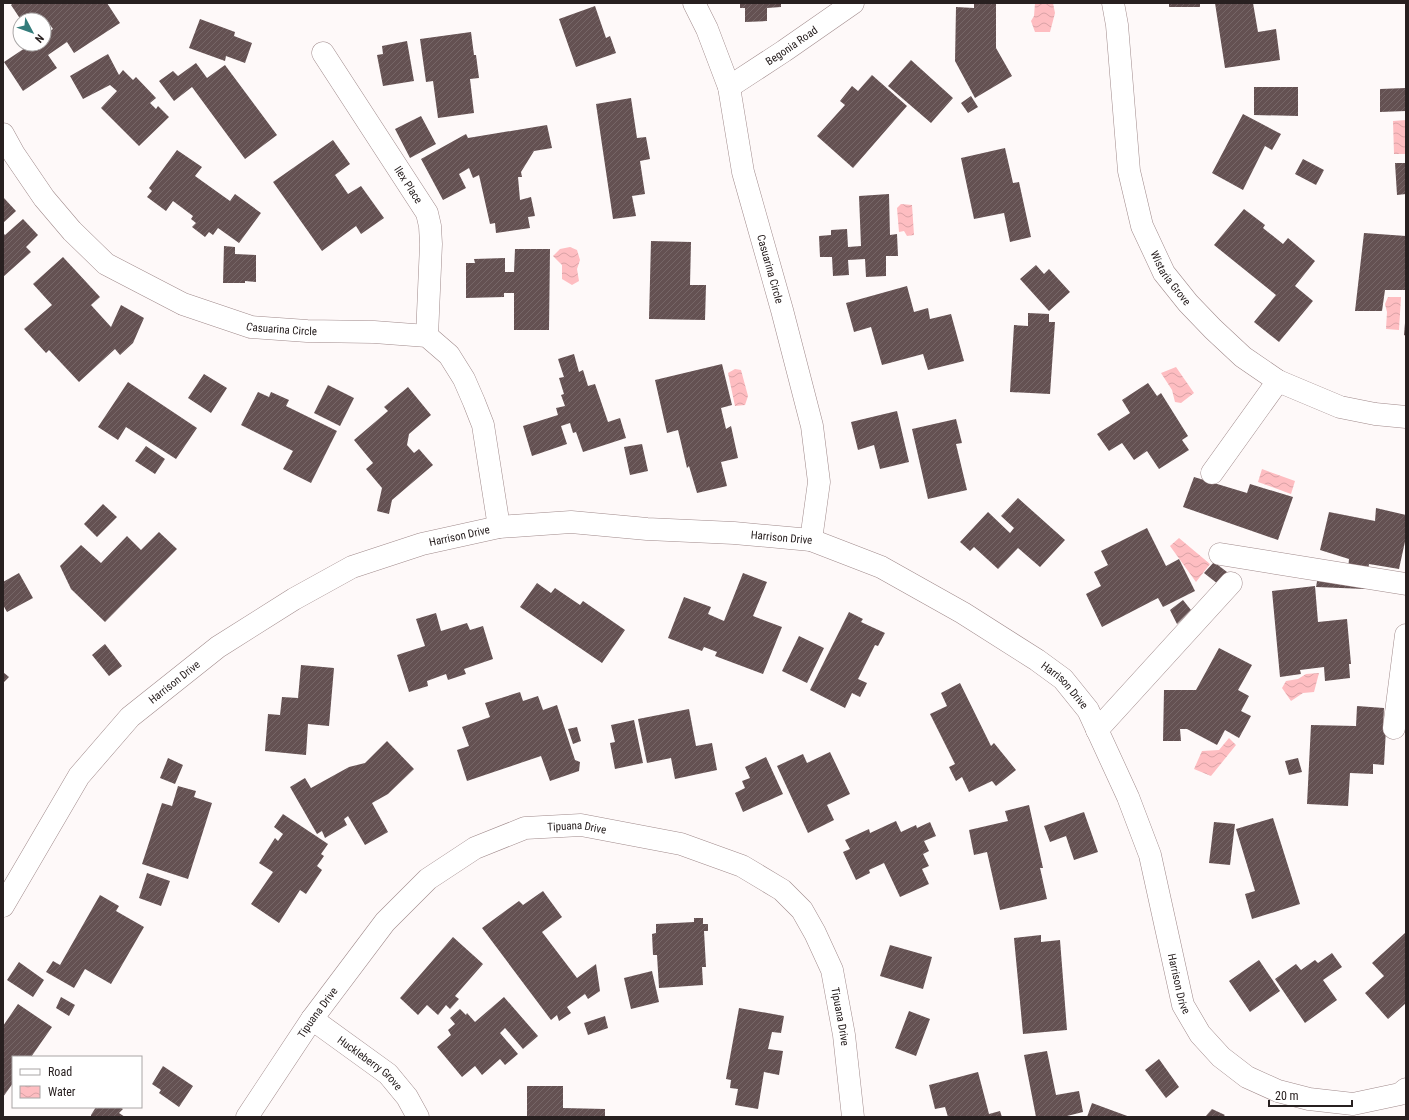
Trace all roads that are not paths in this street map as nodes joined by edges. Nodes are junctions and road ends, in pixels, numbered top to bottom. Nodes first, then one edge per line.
1 (694, 3) edge
2 (853, 3) edge
3 (1113, 3) edge
4 (323, 53) dead end
5 (729, 87) junction
6 (3, 134) edge
7 (426, 336) junction
8 (1278, 382) junction
9 (1406, 417) edge
10 (1212, 473) dead end
11 (499, 527) junction
12 (811, 540) junction
13 (1220, 554) dead end
14 (1231, 583) dead end
15 (1406, 584) edge
16 (1406, 635) edge
17 (1394, 728) dead end
18 (1097, 730) junction
19 (3, 906) edge
20 (312, 1019) junction
21 (1404, 1096) edge
22 (247, 1117) edge
23 (418, 1117) edge
24 (853, 1117) edge

1 - 5 street, Casuarina Circle
2 - 5 street, Begonia Road
3 - 8 street, Wistaria Grove
4 - 7 street, Ilex Place
5 - 12 street, Casuarina Circle
6 - 7 street, Casuarina Circle
7 - 11 street
8 - 9 street, Wistaria Grove
8 - 10 street
11 - 12 street, Harrison Drive
11 - 19 street, Harrison Drive
12 - 18 street, Harrison Drive
13 - 15 street
14 - 18 street
16 - 17 street
18 - 21 street, Harrison Drive
20 - 22 street, Tipuana Drive
20 - 23 street, Huckleberry Grove
20 - 24 street, Tipuana Drive

